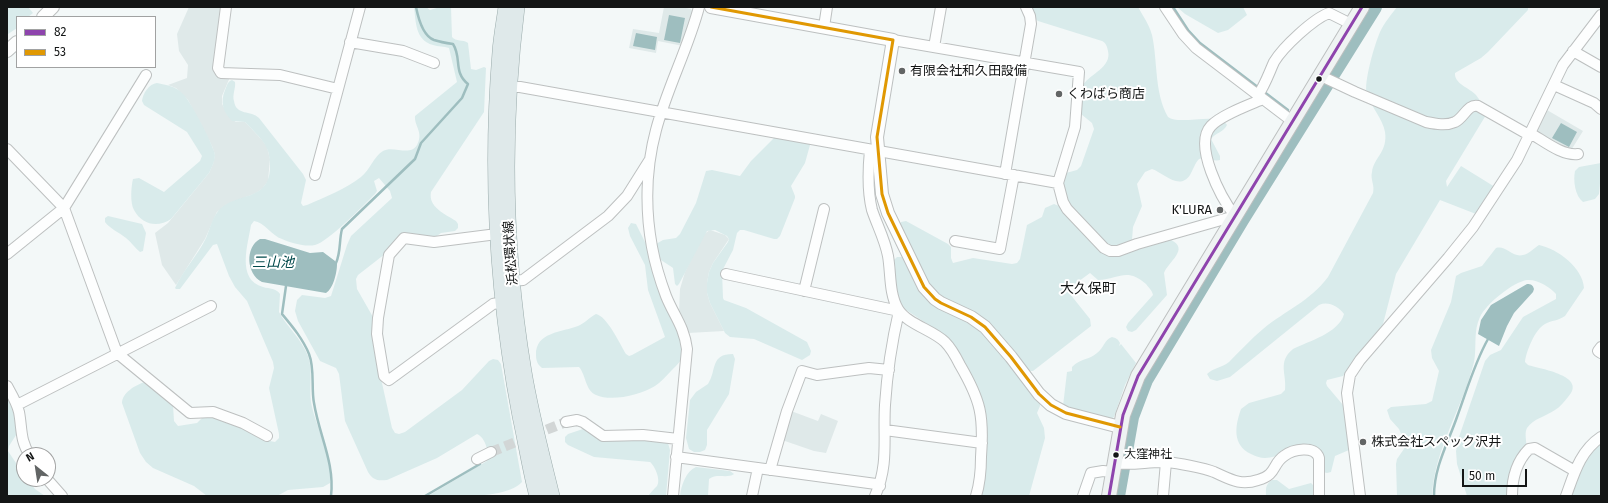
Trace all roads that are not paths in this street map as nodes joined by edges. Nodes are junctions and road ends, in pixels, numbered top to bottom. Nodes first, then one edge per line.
1 (53, 7) edge
2 (226, 7) edge
3 (360, 7) edge
4 (506, 7) edge
5 (518, 7) edge
6 (699, 7) edge
7 (711, 7) edge
8 (827, 7) edge
9 (941, 7) edge
10 (1026, 7) edge
11 (1165, 7) edge
12 (1362, 7) edge
13 (1330, 10) edge
14 (1601, 15) edge
15 (44, 16) edge
16 (1352, 24) junction
17 (824, 27) junction
18 (893, 40) junction
19 (350, 42) junction
20 (16, 43) edge
21 (934, 46) junction
22 (7, 51) edge
23 (1573, 51) junction
24 (1025, 62) junction
25 (434, 63) dead end
26 (1601, 67) edge
27 (146, 75) dead end
28 (1325, 79) junction
29 (1554, 85) junction
30 (510, 87) junction
31 (338, 89) junction
32 (1261, 93) junction
33 (1601, 108) edge
34 (662, 112) junction
35 (1292, 121) junction
36 (1530, 134) junction
37 (7, 149) edge
38 (874, 150) junction
39 (1578, 154) dead end
40 (650, 160) junction
41 (1009, 174) junction
42 (315, 175) dead end
43 (1058, 183) junction
44 (64, 208) junction
45 (824, 209) dead end
46 (1235, 216) junction
47 (498, 234) junction
48 (955, 241) dead end
49 (7, 254) edge
50 (726, 274) dead end
51 (512, 281) junction
52 (804, 291) junction
53 (503, 302) junction
54 (210, 306) dead end
55 (899, 311) junction
56 (1601, 347) edge
57 (1601, 353) edge
58 (117, 354) junction
59 (889, 370) junction
60 (7, 386) edge
61 (17, 405) junction
62 (566, 422) tunnel mouth
63 (1120, 427) junction
64 (885, 430) junction
65 (267, 436) dead end
66 (1601, 438) edge
67 (678, 439) junction
68 (982, 443) junction
69 (26, 447) edge
70 (491, 452) tunnel mouth
71 (676, 457) junction
72 (476, 459) dead end
73 (1166, 462) junction
74 (1117, 466) junction
75 (758, 468) junction
76 (770, 470) junction
77 (1575, 470) junction
78 (880, 486) junction
79 (54, 487) edge
80 (62, 496) edge
81 (537, 496) edge
82 (552, 496) edge
83 (673, 496) edge
84 (752, 496) edge
85 (875, 496) edge
86 (976, 496) edge
87 (1083, 496) edge
88 (1109, 496) edge
89 (1163, 496) edge
90 (1319, 496) edge
91 (1360, 496) edge
92 (1512, 496) edge
93 (1566, 496) edge

1 - 15 street
2 - 31 street
3 - 19 street
4 - 47 main road, 浜松環状線
5 - 30 main road, 浜松環状線
6 - 34 street
7 - 17 street
8 - 17 street
9 - 21 street
10 - 24 street
11 - 32 street
12 - 16 main road
13 - 16 street
13 - 32 street
14 - 23 street
16 - 28 main road
17 - 18 street
18 - 21 street
18 - 38 street
19 - 25 street
19 - 31 street
20 - 22 street
21 - 24 street
23 - 26 street
23 - 29 street
24 - 41 street
24 - 43 street
27 - 44 street
28 - 35 main road
28 - 36 street
29 - 33 street
29 - 36 street
30 - 34 street
30 - 51 main road, 浜松環状線
31 - 42 street
32 - 35 street
32 - 46 street
34 - 38 street
34 - 40 street
35 - 46 main road
36 - 39 street
36 - 91 street
37 - 44 street
38 - 41 street
38 - 55 street
38 - 63 street
40 - 51 street
40 - 67 street
41 - 43 street
41 - 48 street
43 - 46 street
44 - 49 street
44 - 58 street
45 - 52 street
46 - 63 main road
47 - 53 main road, 浜松環状線
47 - 53 street
50 - 52 street
51 - 82 main road, 浜松環状線
52 - 55 street
53 - 81 main road, 浜松環状線
54 - 58 street
55 - 59 street
55 - 68 street
56 - 57 street
58 - 61 street
58 - 65 street
59 - 64 street
59 - 76 street
60 - 61 street
61 - 69 street
62 - 67 street
63 - 74 main road
64 - 68 street
64 - 78 street
66 - 77 street
67 - 71 street
68 - 86 street
70 - 72 street
71 - 75 street
71 - 83 street
73 - 74 street
73 - 89 street
73 - 90 street
74 - 87 street
74 - 88 main road
75 - 76 street
75 - 84 street
76 - 78 street
77 - 92 street
77 - 93 street
78 - 85 street
79 - 80 street

